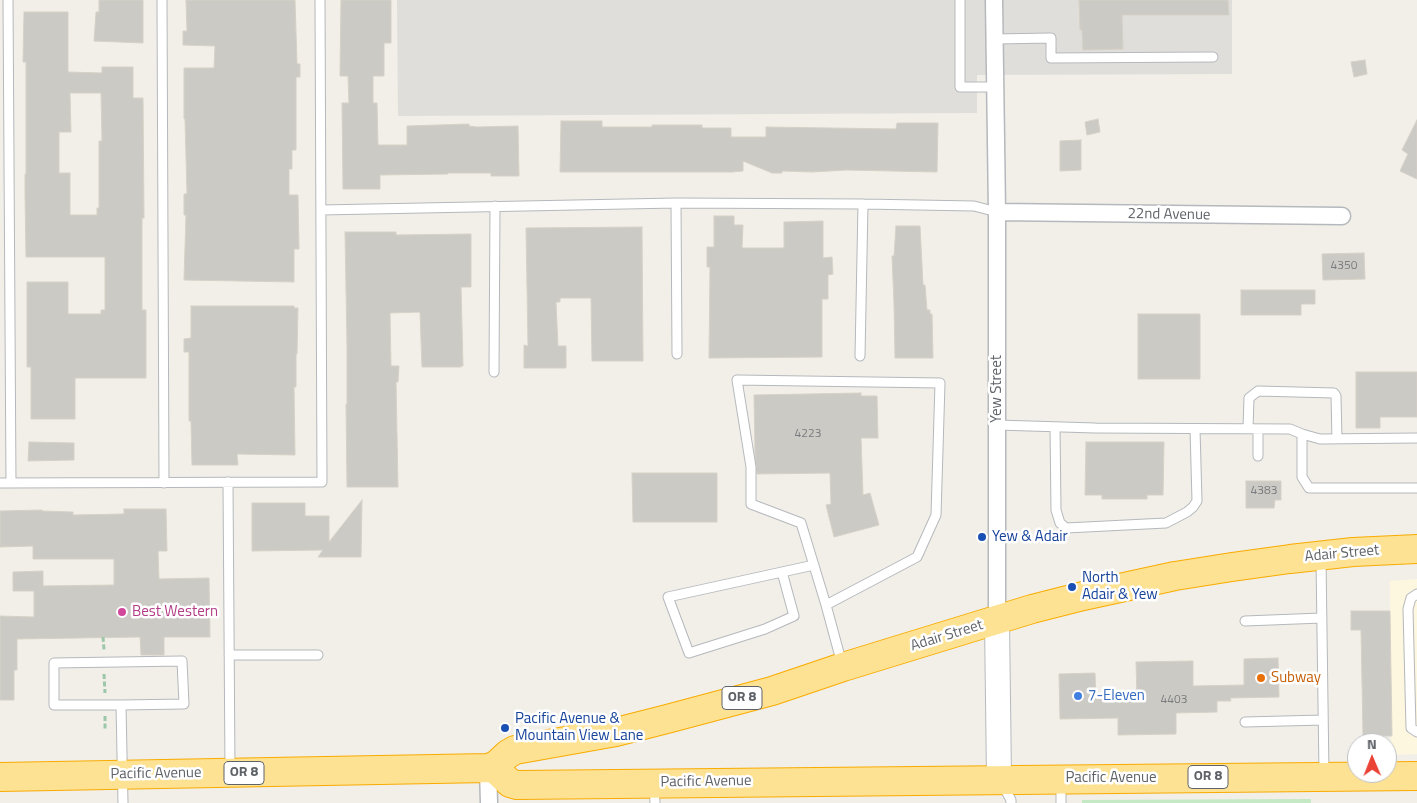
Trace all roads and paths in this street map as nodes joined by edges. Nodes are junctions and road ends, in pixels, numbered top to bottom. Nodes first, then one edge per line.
1 (8, 0) edge
2 (162, 0) edge
3 (320, 0) edge
4 (960, 0) edge
5 (994, 0) edge
6 (995, 39) junction
7 (1213, 57) dead end
8 (995, 87) junction
9 (676, 203) junction
10 (863, 204) junction
11 (495, 206) junction
12 (321, 210) junction
13 (997, 212) junction
14 (1342, 216) dead end
15 (677, 354) dead end
16 (860, 356) dead end
17 (494, 372) dead end
18 (997, 426) junction
19 (1055, 427) junction
20 (1195, 429) junction
21 (1248, 429) junction
22 (1258, 429) junction
23 (1302, 434) junction
24 (1337, 438) junction
25 (1417, 438) edge
26 (1258, 456) dead end
27 (228, 482) junction
28 (0, 483) edge
29 (11, 483) junction
30 (164, 483) junction
31 (1417, 488) edge
32 (1417, 548) edge
33 (1320, 556) junction
34 (814, 565) junction
35 (782, 572) junction
36 (1417, 594) edge
37 (826, 605) junction
38 (1322, 618) junction
39 (997, 621) junction
40 (1245, 621) dead end
41 (103, 637) dead end
42 (230, 655) junction
43 (318, 655) dead end
44 (104, 662) junction
45 (843, 667) junction
46 (105, 705) junction
47 (121, 705) junction
48 (1323, 720) junction
49 (1245, 722) dead end
50 (105, 731) dead end
51 (1417, 732) edge
52 (488, 768) junction
53 (230, 773) junction
54 (123, 775) junction
55 (1324, 776) junction
56 (1417, 776) edge
57 (0, 777) edge
58 (1000, 779) junction
59 (1061, 791) edge
60 (654, 793) edge
61 (123, 803) edge
62 (489, 803) edge
63 (1011, 803) edge

1 - 29 lane
2 - 30 lane
3 - 12 lane
4 - 8 lane
5 - 6 street, Yew Street
6 - 7 lane
6 - 8 street, Yew Street
8 - 13 street, Yew Street
9 - 10 lane
9 - 11 lane
9 - 15 lane
10 - 13 lane
10 - 16 lane
11 - 12 lane
11 - 17 lane
12 - 27 lane
13 - 14 street, 22nd Avenue
13 - 18 street, Yew Street
18 - 19 lane
18 - 39 street, Yew Street
19 - 20 lane
19 - 20 lane
20 - 21 lane
21 - 22 lane
21 - 24 lane
22 - 23 lane
22 - 26 lane
23 - 24 lane
23 - 31 lane
24 - 25 lane
27 - 30 lane
27 - 42 lane
28 - 29 lane
29 - 30 lane
32 - 33 highway, Adair Street / OR 8
33 - 38 lane
33 - 39 highway, Adair Street / OR 8
34 - 35 lane
34 - 37 lane
34 - 37 lane
35 - 35 lane
36 - 51 lane
37 - 45 lane
38 - 40 lane
38 - 48 lane
39 - 45 highway, Adair Street / OR 8
39 - 58 street, Yew Street
41 - 44 path
42 - 43 lane
42 - 53 lane
44 - 46 path
44 - 46 lane
44 - 47 lane
45 - 52 highway, Adair Street / OR 8
46 - 47 lane
46 - 50 path
47 - 54 lane
48 - 49 lane
48 - 55 lane
52 - 53 highway, Pacific Avenue / OR 8
52 - 60 highway, Pacific Avenue / OR 8
52 - 62 street
53 - 54 highway, Pacific Avenue / OR 8
54 - 57 highway, Pacific Avenue / OR 8
54 - 61 lane
55 - 56 highway, Pacific Avenue / OR 8
55 - 59 highway, Pacific Avenue / OR 8
58 - 59 highway, Pacific Avenue / OR 8
58 - 60 highway, Pacific Avenue / OR 8
58 - 63 lane

